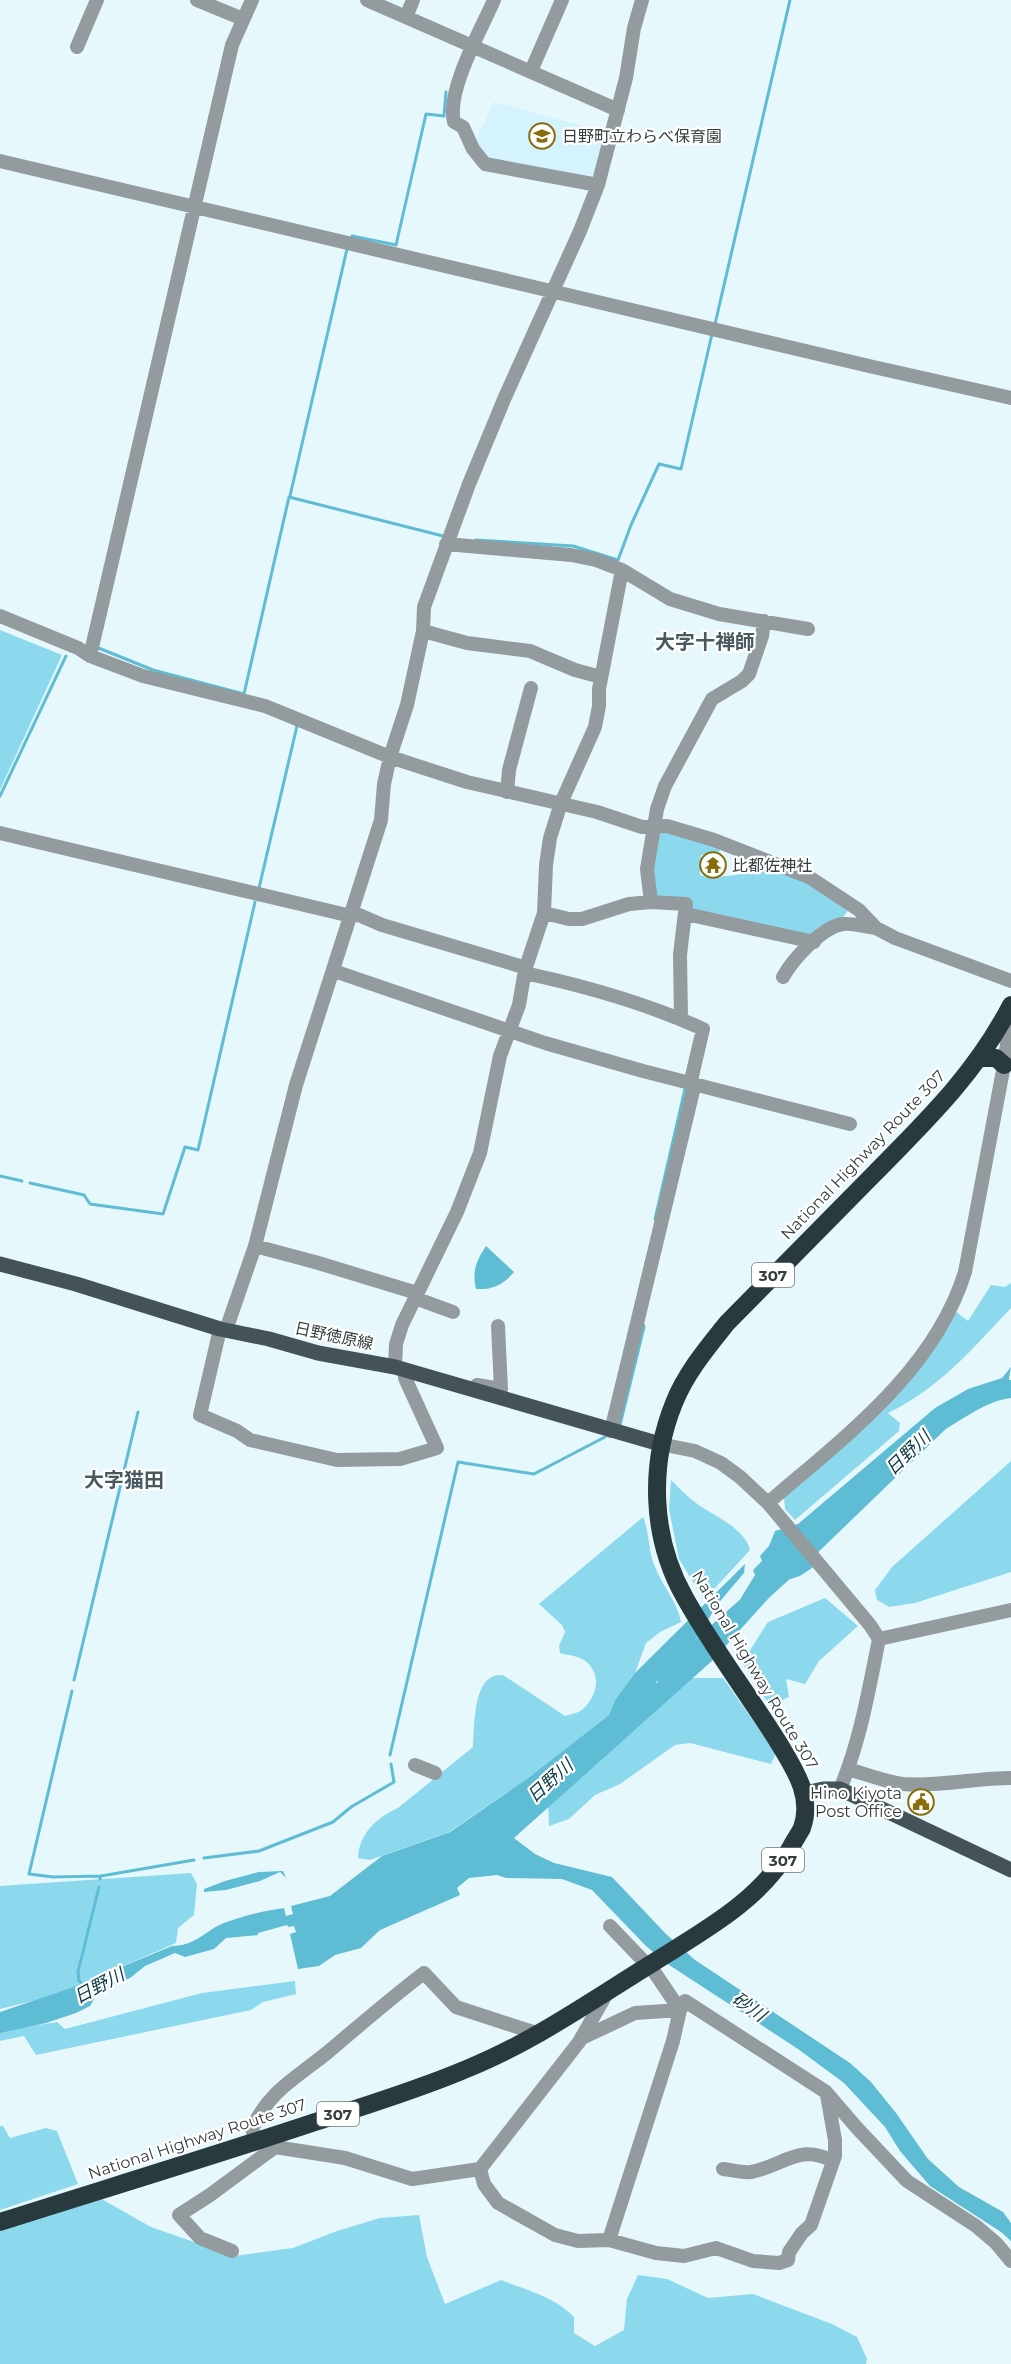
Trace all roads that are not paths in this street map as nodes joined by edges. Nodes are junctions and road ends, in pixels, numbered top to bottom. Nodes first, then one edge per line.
1 (97, 0) edge
2 (197, 0) edge
3 (252, 0) edge
4 (367, 0) edge
5 (413, 0) edge
6 (494, 0) edge
7 (562, 0) edge
8 (642, 0) edge
9 (406, 17) junction
10 (243, 19) junction
11 (77, 47) dead end
12 (473, 47) junction
13 (531, 71) junction
14 (618, 110) junction
15 (0, 161) edge
16 (598, 185) junction
17 (194, 206) junction
18 (554, 291) junction
19 (1011, 398) edge
20 (446, 544) junction
21 (622, 570) junction
22 (0, 616) edge
23 (764, 621) junction
24 (808, 629) dead end
25 (423, 631) junction
26 (90, 656) junction
27 (601, 677) junction
28 (531, 688) dead end
29 (390, 757) junction
30 (507, 792) junction
31 (561, 802) junction
32 (654, 827) junction
33 (0, 833) edge
34 (651, 902) junction
35 (544, 913) junction
36 (686, 914) junction
37 (351, 916) junction
38 (876, 928) junction
39 (814, 942) junction
40 (334, 970) junction
41 (525, 970) junction
42 (783, 977) dead end
43 (1011, 981) edge
44 (1011, 1005) edge
45 (1011, 1016) edge
46 (681, 1018) junction
47 (510, 1030) junction
48 (980, 1058) junction
49 (1004, 1065) junction
50 (692, 1083) junction
51 (850, 1124) dead end
52 (255, 1246) junction
53 (0, 1264) edge
54 (416, 1295) junction
55 (453, 1312) dead end
56 (498, 1326) dead end
57 (223, 1330) junction
58 (400, 1369) junction
59 (472, 1389) junction
60 (611, 1431) junction
61 (660, 1444) junction
62 (768, 1503) junction
63 (1011, 1610) edge
64 (879, 1639) junction
65 (415, 1765) dead end
66 (848, 1769) junction
67 (435, 1773) dead end
68 (1011, 1778) edge
69 (840, 1789) junction
70 (805, 1793) junction
71 (1011, 1870) edge
72 (609, 1926) dead end
73 (653, 1966) junction
74 (608, 1990) junction
75 (683, 2006) junction
76 (536, 2033) junction
77 (582, 2038) junction
78 (826, 2092) junction
79 (267, 2142) junction
80 (833, 2161) junction
81 (480, 2169) junction
82 (723, 2169) dead end
83 (0, 2222) edge
84 (609, 2240) junction
85 (232, 2251) dead end
86 (1011, 2261) edge

1 - 11 street
2 - 10 street
3 - 10 street
4 - 9 street
5 - 9 street
6 - 12 street
7 - 13 street
8 - 14 street
9 - 12 street
10 - 17 street
12 - 13 street
12 - 16 street
13 - 14 street
14 - 16 street
15 - 17 street
16 - 18 street
17 - 18 street
17 - 26 street
18 - 19 street
18 - 20 street
20 - 21 street
20 - 25 street
21 - 23 street
21 - 27 street
22 - 26 street
23 - 24 street
23 - 32 street
25 - 27 street
25 - 29 street
26 - 29 street
27 - 31 street
28 - 30 street
29 - 30 street
29 - 37 street
30 - 31 street
31 - 32 street
31 - 35 street
32 - 34 street
32 - 38 street
33 - 37 street
34 - 35 street
34 - 36 street
35 - 41 street
36 - 39 street
36 - 46 street
37 - 40 street
37 - 41 street
38 - 39 street
38 - 43 street
39 - 42 street
40 - 47 street
40 - 52 street
41 - 46 street
41 - 47 street
44 - 48 highway, National Highway Route 307 / 307
45 - 49 street
46 - 50 street
47 - 50 street
47 - 54 street
48 - 49 highway
48 - 61 highway, National Highway Route 307 / 307
49 - 62 street
50 - 51 street
50 - 60 street
52 - 54 street
52 - 57 street
53 - 57 main road, 日野徳原線
54 - 55 street
54 - 58 street
56 - 59 street
57 - 58 main road, 日野徳原線
57 - 58 street
58 - 59 main road, 日野徳原線
59 - 60 main road, 日野徳原線
60 - 61 main road, 日野徳原線
61 - 62 street
61 - 70 highway, National Highway Route 307 / 307
62 - 64 street
63 - 64 street
64 - 66 street
65 - 67 street
66 - 68 street
66 - 69 street
69 - 70 main road
69 - 71 main road
70 - 73 highway, National Highway Route 307 / 307
72 - 73 street
73 - 74 highway, National Highway Route 307 / 307
73 - 75 street
74 - 76 highway, National Highway Route 307 / 307
74 - 77 street
75 - 77 street
75 - 78 street
75 - 84 street
76 - 79 highway, National Highway Route 307 / 307
76 - 79 street
77 - 81 street
78 - 80 street
78 - 86 street
79 - 81 street
79 - 83 highway, National Highway Route 307 / 307
79 - 85 street
80 - 82 street
80 - 84 street
81 - 84 street

